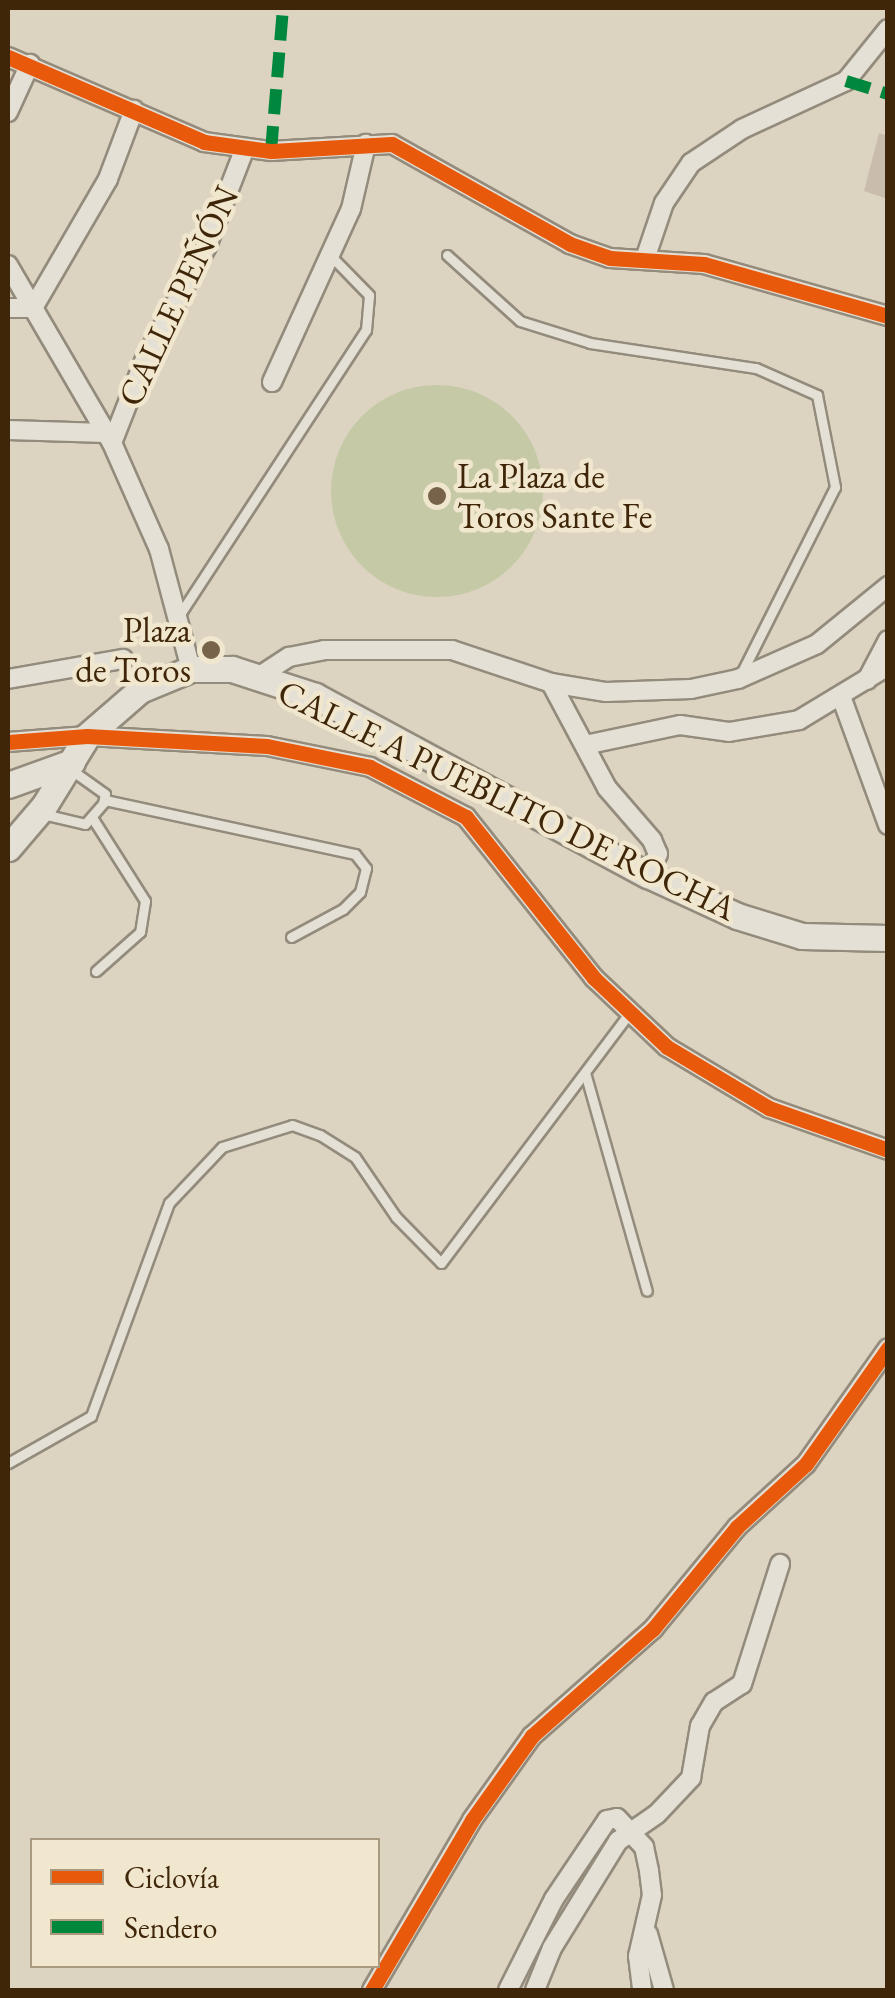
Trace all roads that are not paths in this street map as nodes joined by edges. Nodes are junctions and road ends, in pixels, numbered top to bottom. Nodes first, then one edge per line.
1 (888, 29) edge
2 (8, 57) edge
3 (30, 64) junction
4 (134, 110) junction
5 (8, 112) edge
6 (366, 144) junction
7 (245, 148) junction
8 (330, 255) junction
9 (447, 255) dead end
10 (645, 260) junction
11 (8, 265) edge
12 (8, 308) edge
13 (33, 308) junction
14 (888, 316) edge
15 (272, 382) dead end
16 (8, 430) edge
17 (109, 438) junction
18 (888, 586) edge
19 (178, 617) junction
20 (888, 640) edge
21 (123, 658) dead end
22 (888, 666) edge
23 (191, 669) junction
24 (258, 678) junction
25 (738, 678) junction
26 (8, 679) edge
27 (866, 681) junction
28 (552, 683) junction
29 (842, 700) junction
30 (86, 736) junction
31 (8, 742) edge
32 (585, 745) junction
33 (70, 764) junction
34 (8, 785) edge
35 (105, 800) junction
36 (39, 813) junction
37 (93, 819) junction
38 (888, 825) edge
39 (8, 848) edge
40 (648, 875) junction
41 (291, 937) dead end
42 (888, 938) edge
43 (96, 971) dead end
44 (630, 1012) junction
45 (586, 1076) junction
46 (888, 1150) edge
47 (647, 1291) dead end
48 (888, 1348) edge
49 (8, 1464) edge
50 (780, 1564) dead end
51 (632, 1828) junction
52 (647, 1929) junction
53 (372, 1990) edge
54 (508, 1990) edge
55 (535, 1990) edge
56 (642, 1990) edge
57 (664, 1990) edge

1 - 10 street
2 - 3 street
3 - 4 street
3 - 5 street
4 - 7 street
4 - 13 street
6 - 7 street
6 - 8 street
6 - 10 street
7 - 17 street, CALLE PEÑÓN
8 - 15 street
8 - 19 lane
9 - 25 lane
10 - 14 street
11 - 13 street
12 - 13 street
13 - 17 street
16 - 17 street
17 - 19 street
18 - 25 street
19 - 23 street
20 - 27 street
21 - 26 street
22 - 27 street
23 - 24 street, CALLE A PUEBLITO DE ROCHA
23 - 30 street
24 - 28 street
24 - 40 street, CALLE A PUEBLITO DE ROCHA
25 - 28 street
27 - 29 street
28 - 32 street
29 - 32 street
29 - 38 street
30 - 31 street
30 - 33 street
30 - 44 street
32 - 40 street
33 - 34 street
33 - 35 lane
33 - 36 street
35 - 37 lane
35 - 41 lane
36 - 37 lane
36 - 39 street
37 - 43 lane
40 - 42 street, CALLE A PUEBLITO DE ROCHA
44 - 45 lane
44 - 46 street
45 - 47 lane
45 - 49 lane
48 - 53 street
50 - 51 street
51 - 52 street
51 - 54 street
51 - 55 street
52 - 56 street
52 - 57 street

